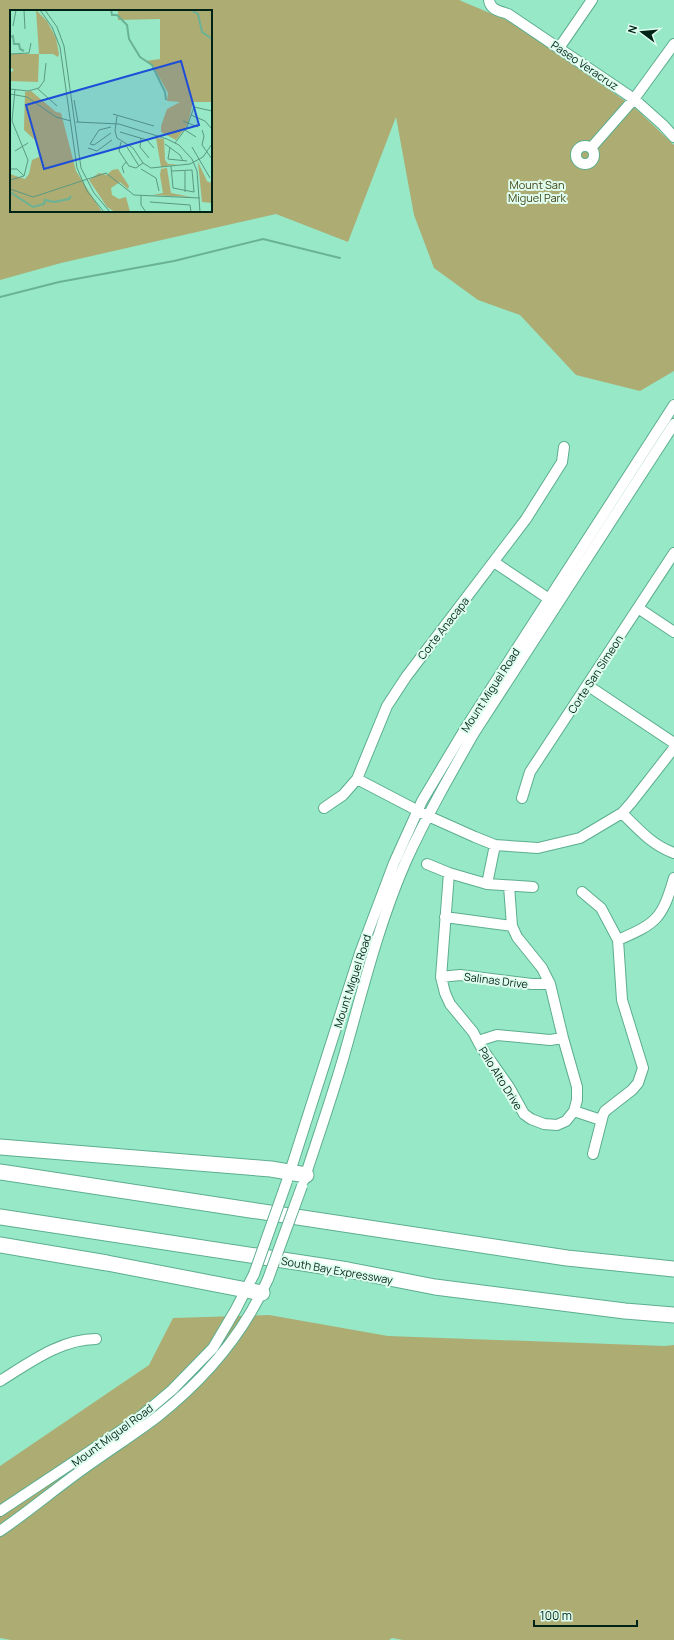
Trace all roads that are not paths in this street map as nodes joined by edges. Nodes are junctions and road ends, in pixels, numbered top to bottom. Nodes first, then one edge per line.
1 (592, 0) edge
2 (489, 2) edge
3 (674, 44) edge
4 (559, 48) junction
5 (634, 99) junction
6 (674, 137) edge
7 (591, 148) dead end
8 (674, 405) edge
9 (674, 424) edge
10 (564, 447) dead end
11 (674, 553) edge
12 (494, 562) junction
13 (548, 599) junction
14 (558, 604) junction
15 (638, 608) junction
16 (674, 632) edge
17 (586, 686) junction
18 (674, 743) edge
19 (674, 748) edge
20 (357, 780) junction
21 (522, 798) dead end
22 (324, 808) dead end
23 (418, 810) junction
24 (622, 813) junction
25 (428, 816) junction
26 (495, 845) junction
27 (674, 853) edge
28 (427, 864) dead end
29 (449, 873) junction
30 (674, 878) edge
31 (486, 884) junction
32 (509, 886) junction
33 (533, 887) dead end
34 (582, 892) dead end
35 (445, 917) junction
36 (512, 926) junction
37 (618, 940) junction
38 (441, 977) junction
39 (550, 984) junction
40 (563, 1038) junction
41 (478, 1041) junction
42 (574, 1111) junction
43 (601, 1120) junction
44 (0, 1147) edge
45 (593, 1154) dead end
46 (0, 1172) edge
47 (288, 1177) junction
48 (304, 1180) junction
49 (0, 1216) edge
50 (0, 1245) edge
51 (674, 1269) edge
52 (247, 1290) junction
53 (262, 1293) junction
54 (674, 1315) edge
55 (96, 1339) dead end
56 (0, 1380) edge
57 (0, 1511) edge
58 (0, 1531) edge

1 - 4 street
2 - 4 street, Paseo Veracruz
3 - 5 street
4 - 5 street, Paseo Veracruz
5 - 6 street, Paseo Veracruz
5 - 7 street
8 - 13 street, Mount Miguel Road
9 - 14 street, Mount Miguel Road
10 - 12 street, Corte Anacapa
11 - 15 street, Corte San Simeon
12 - 13 street
12 - 20 street, Corte Anacapa
13 - 14 street
13 - 23 street, Mount Miguel Road
14 - 25 street, Mount Miguel Road
15 - 16 street
15 - 17 street, Corte San Simeon
17 - 18 street
17 - 21 street, Corte San Simeon
19 - 24 street
20 - 22 street, Corte Anacapa
20 - 23 street
23 - 25 street
23 - 47 street, Mount Miguel Road
24 - 26 street
24 - 27 street
25 - 26 street
25 - 48 street, Mount Miguel Road
26 - 31 street
28 - 29 street
29 - 31 street
29 - 35 street, Palo Alto Drive
30 - 37 street
31 - 32 street
32 - 33 street
32 - 36 street
34 - 37 street
35 - 36 street
35 - 38 street, Palo Alto Drive
36 - 39 street
37 - 43 street
38 - 39 street, Salinas Drive
38 - 41 street, Palo Alto Drive
39 - 40 street
40 - 41 street
40 - 42 street
41 - 42 street, Palo Alto Drive
42 - 43 street
43 - 45 street
44 - 47 highway
46 - 51 highway
47 - 48 highway
47 - 52 street, Mount Miguel Road, bridge
48 - 53 street, Mount Miguel Road, bridge
49 - 54 highway, South Bay Expressway
50 - 52 highway
52 - 53 highway
52 - 57 street, Mount Miguel Road
53 - 58 street, Mount Miguel Road
55 - 56 street

